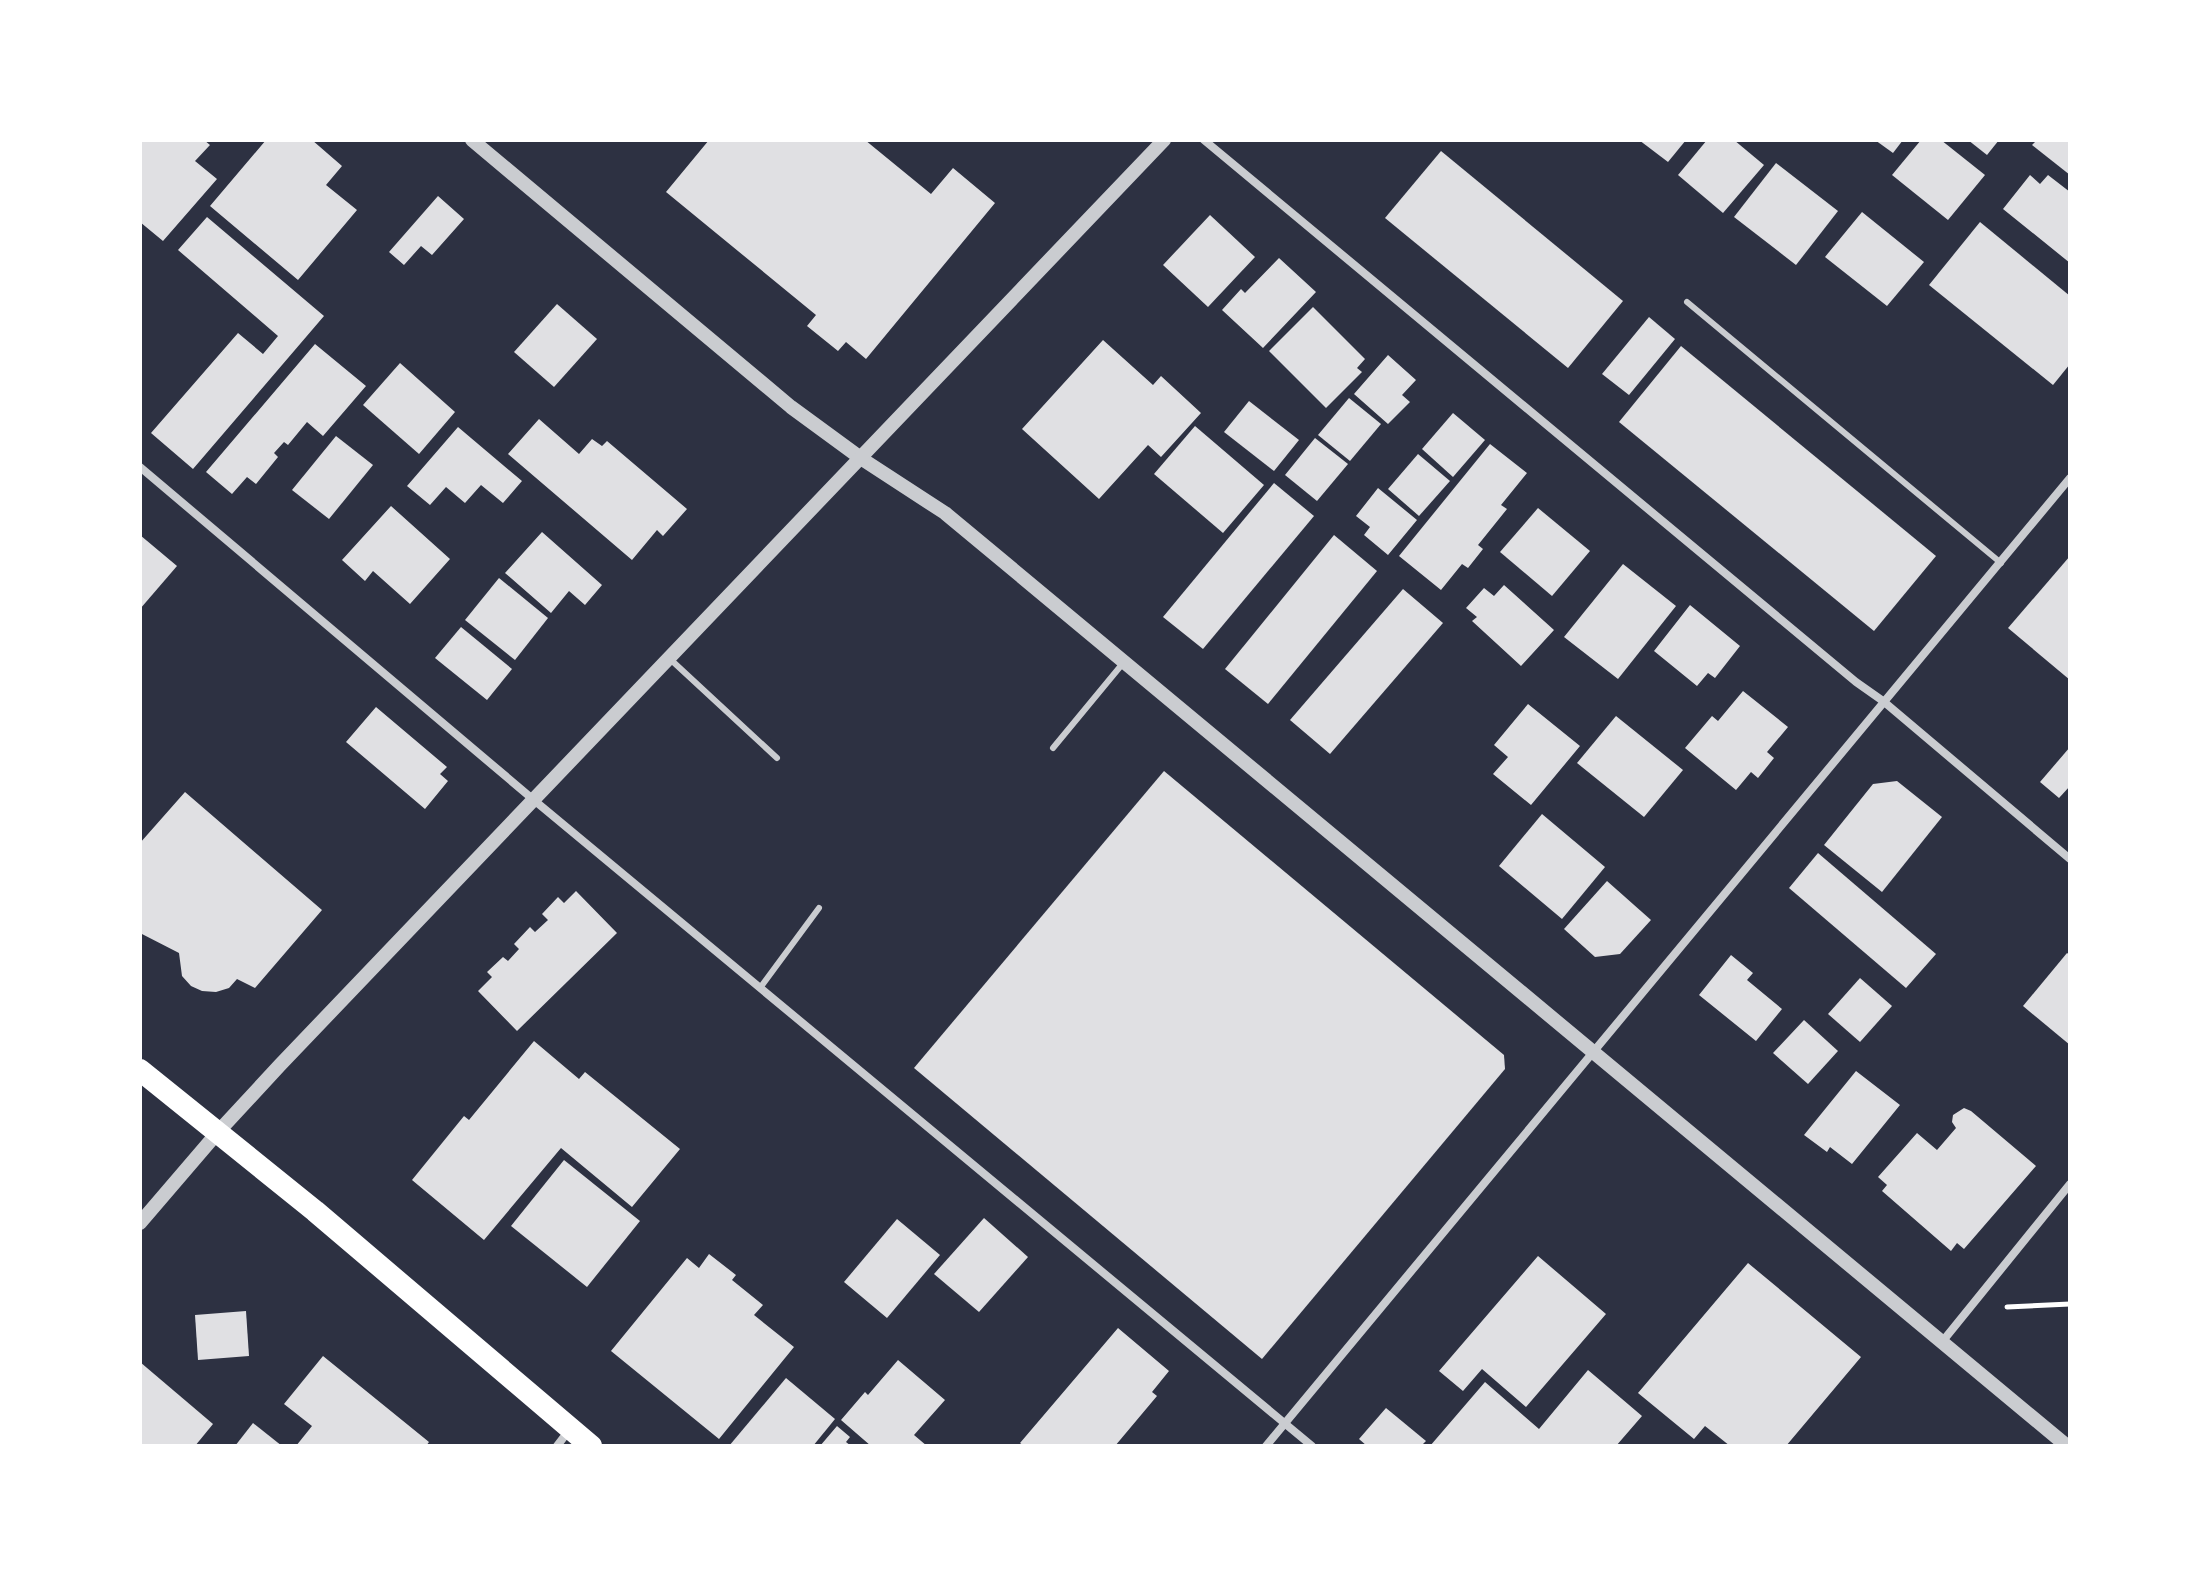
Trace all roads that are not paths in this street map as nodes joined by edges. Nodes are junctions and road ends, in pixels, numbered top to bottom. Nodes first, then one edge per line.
1 (472, 140) edge
2 (1164, 140) edge
3 (1204, 140) edge
4 (1687, 302) dead end
5 (862, 459) junction
6 (140, 467) edge
7 (2070, 478) edge
8 (2001, 563) junction
9 (670, 659) junction
10 (1124, 662) junction
11 (1883, 701) junction
12 (1053, 748) dead end
13 (777, 758) dead end
14 (535, 801) junction
15 (2070, 859) edge
16 (819, 908) dead end
17 (760, 988) junction
18 (1591, 1051) junction
19 (140, 1070) edge
20 (218, 1132) junction
21 (2070, 1184) edge
22 (140, 1223) edge
23 (1942, 1342) junction
24 (1284, 1423) junction
25 (564, 1437) edge
26 (591, 1446) edge
27 (1266, 1446) edge
28 (1312, 1446) edge
29 (2067, 1446) edge

1 - 5 street
2 - 5 street
3 - 11 street
4 - 8 lane
5 - 9 street
5 - 10 street
6 - 14 street
7 - 8 street
8 - 11 street
9 - 13 lane
9 - 14 street
10 - 12 lane
10 - 18 street
11 - 15 street
11 - 18 street
14 - 17 street
14 - 20 street
16 - 17 lane
17 - 24 street
18 - 23 street
18 - 24 street
19 - 20 highway
20 - 22 street
20 - 25 highway
21 - 23 street
23 - 29 street
24 - 27 street
24 - 28 street
25 - 26 highway

